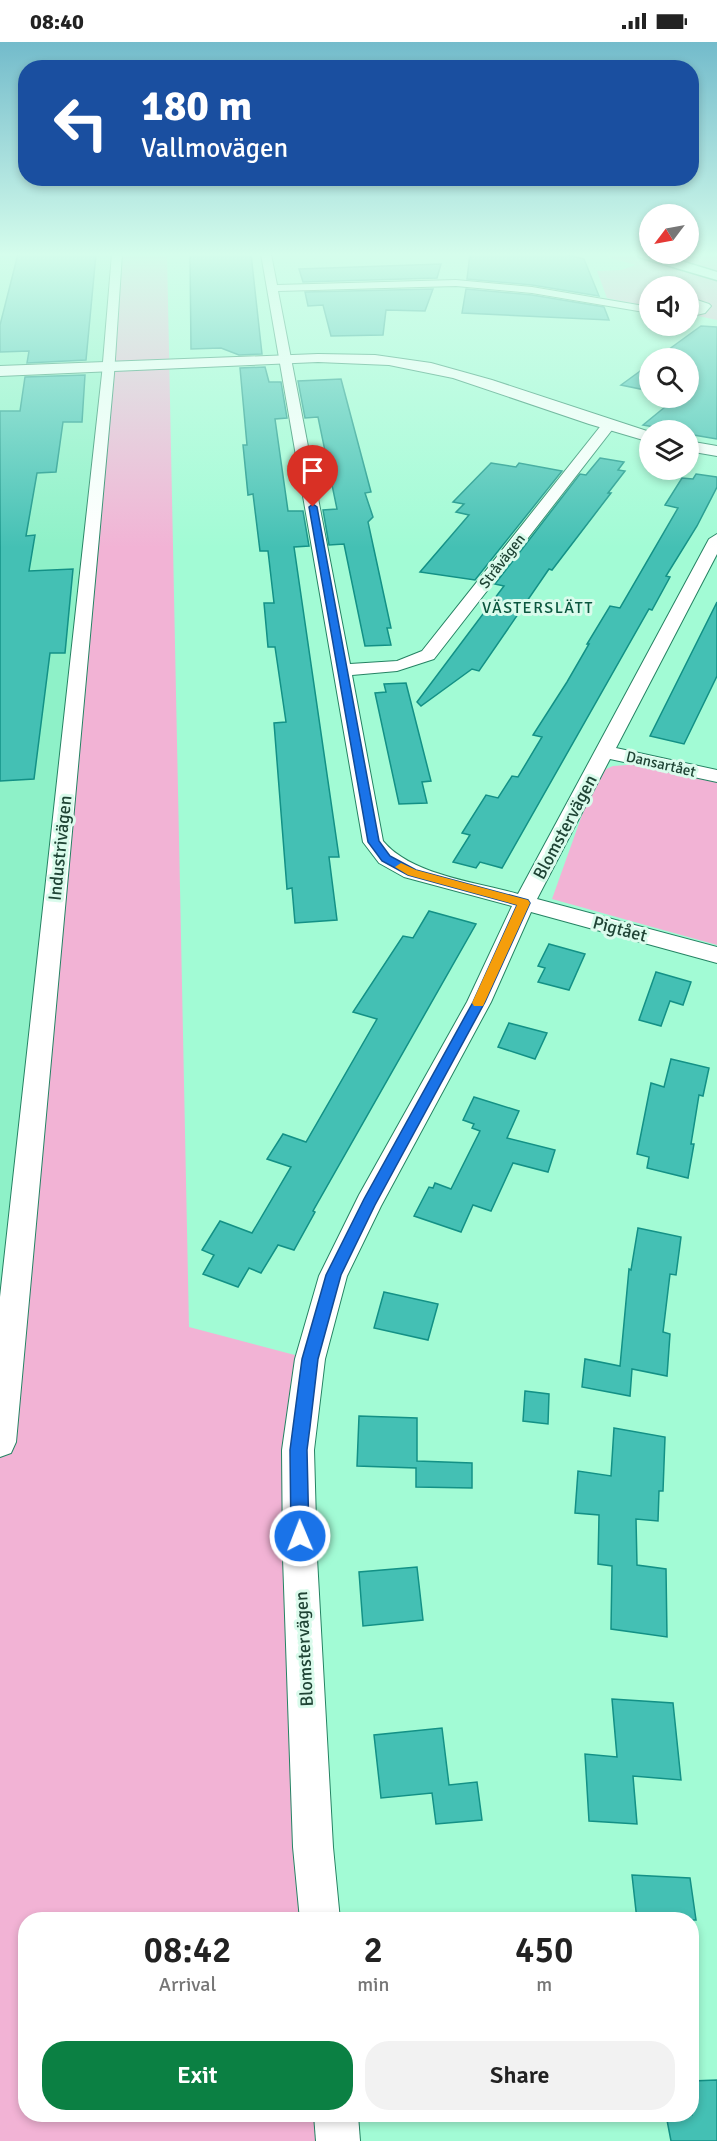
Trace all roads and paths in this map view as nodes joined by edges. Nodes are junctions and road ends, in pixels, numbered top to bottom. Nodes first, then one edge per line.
1 (110, 352) edge
2 (285, 352) edge
3 (286, 359) junction
4 (109, 367) junction
5 (0, 371) edge
6 (608, 426) junction
7 (639, 434) edge
8 (699, 448) edge
9 (717, 451) edge
10 (717, 539) edge
11 (343, 670) junction
12 (605, 752) junction
13 (717, 776) edge
14 (524, 903) junction
15 (717, 955) edge
16 (0, 1442) edge
17 (319, 1912) edge
18 (337, 2122) edge
19 (338, 2141) edge

1 - 4 street, Industrivägen
2 - 3 street, Pigtået
3 - 4 street
3 - 6 street
3 - 11 street, Pigtået
4 - 5 street
4 - 16 street, Industrivägen
6 - 7 street
6 - 11 street, Stråvägen
8 - 9 street
10 - 12 street, Blomstervägen
11 - 14 street, Pigtået
12 - 13 street, Dansartået
12 - 14 street, Blomstervägen
14 - 15 street, Pigtået
14 - 17 street, Blomstervägen
18 - 19 street

